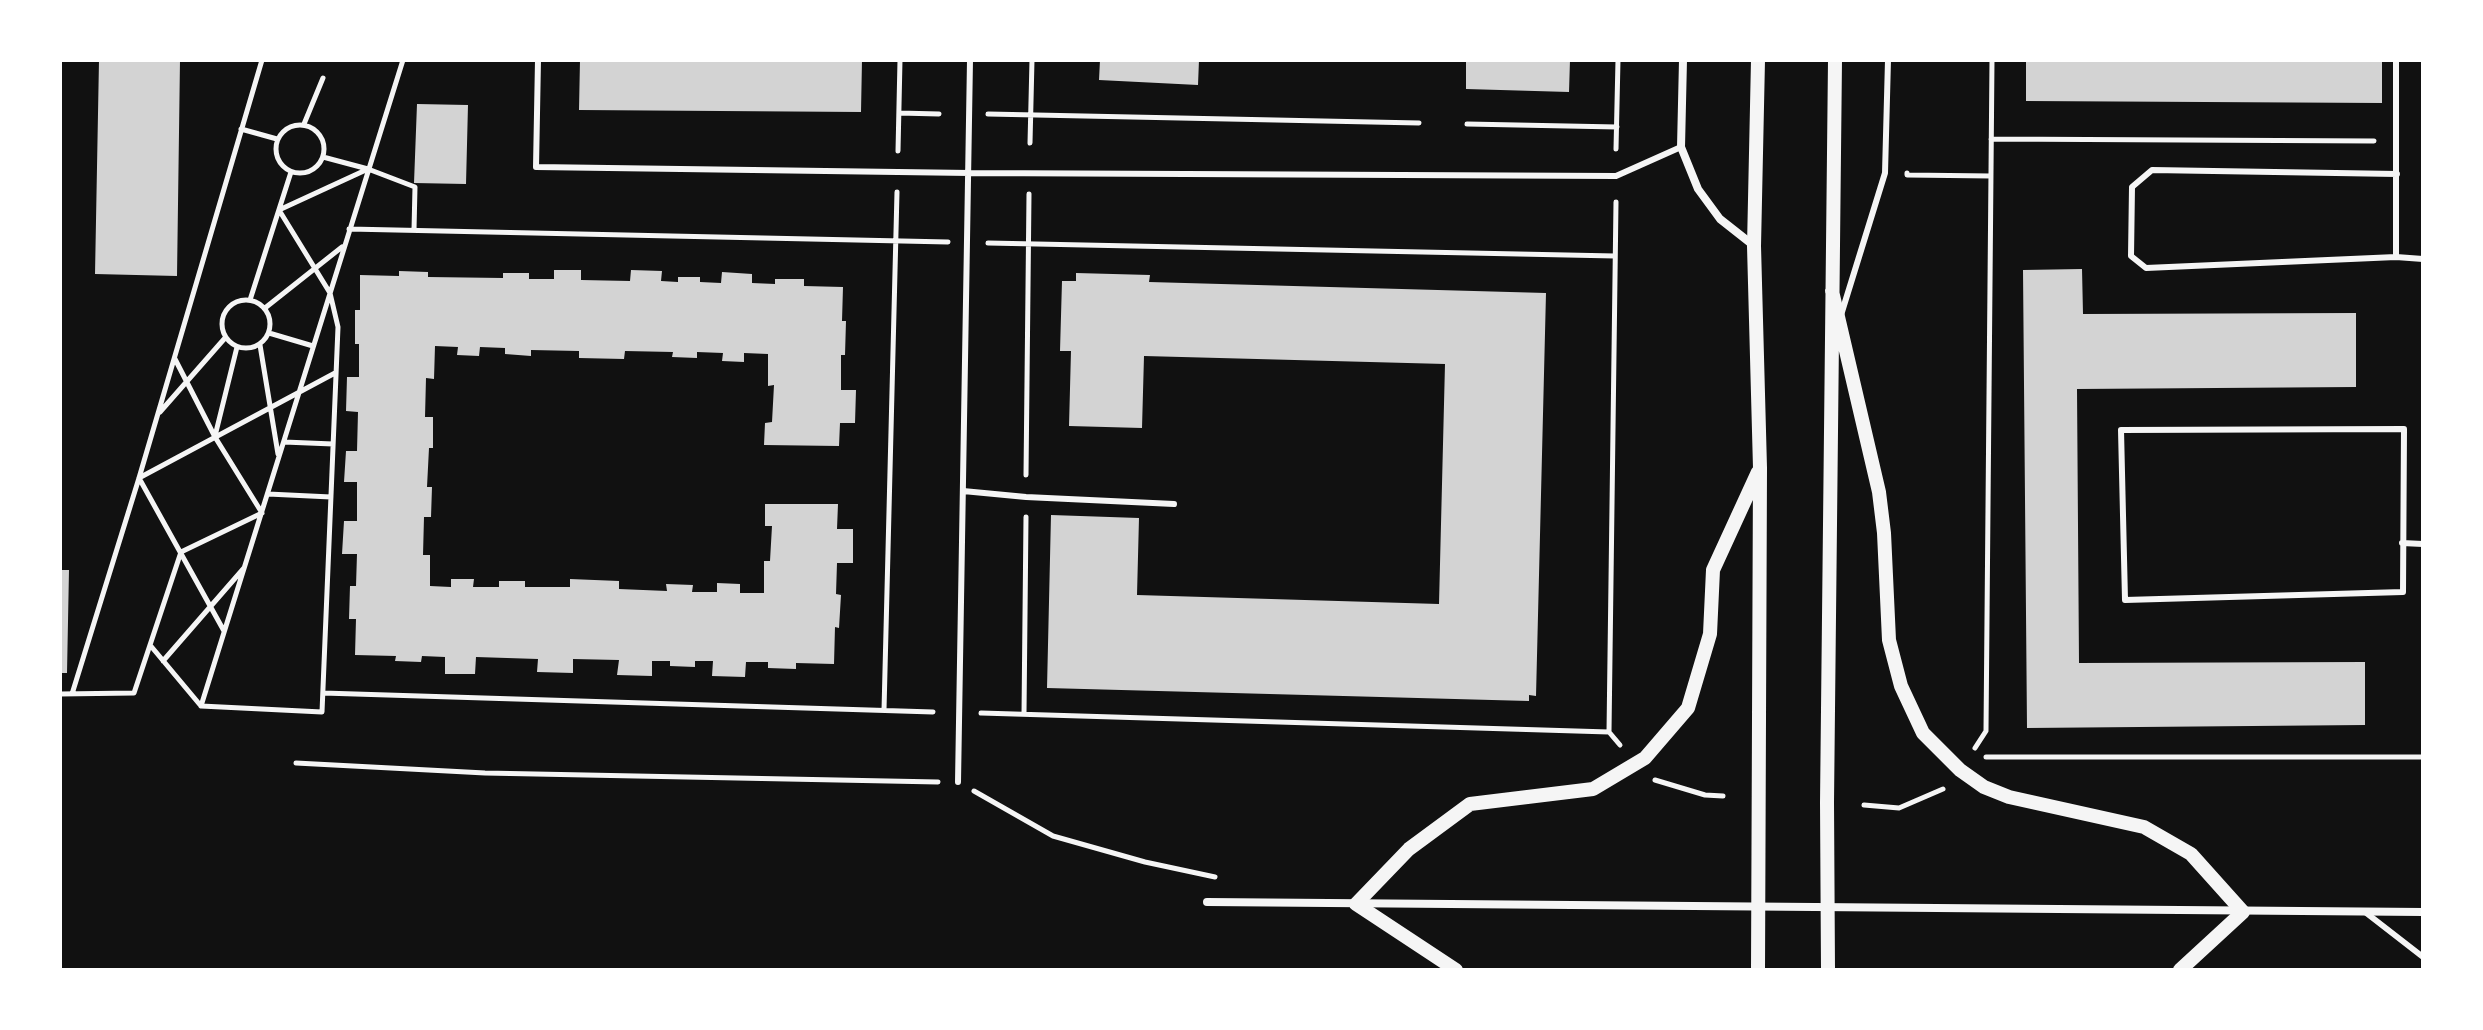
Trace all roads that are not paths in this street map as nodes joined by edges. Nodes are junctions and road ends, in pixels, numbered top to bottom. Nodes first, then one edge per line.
1 (538, 60) edge
2 (970, 60) edge
3 (1683, 60) edge
4 (1758, 60) edge
5 (1835, 60) edge
6 (1888, 60) edge
7 (2396, 60) edge
8 (1681, 147) junction
9 (970, 173) junction
10 (2397, 174) junction
11 (1754, 246) junction
12 (2396, 257) junction
13 (2423, 259) edge
14 (1832, 291) junction
15 (1839, 321) junction
16 (1831, 345) junction
17 (1760, 468) junction
18 (963, 491) junction
19 (1174, 504) dead end
20 (2402, 543) junction
21 (2423, 544) edge
22 (958, 782) road end
23 (1207, 902) dead end
24 (1356, 904) junction
25 (1758, 907) junction
26 (1828, 908) junction
27 (2243, 912) junction
28 (2365, 912) junction
29 (2423, 912) edge
30 (2423, 957) edge
31 (1456, 970) edge
32 (1758, 970) edge
33 (1828, 970) edge
34 (2180, 970) edge

1 - 9 lane
2 - 9 lane
3 - 8 street
4 - 11 street
5 - 14 street
6 - 15 lane
7 - 10 lane
8 - 9 lane
8 - 11 street
9 - 18 lane
10 - 12 lane
10 - 12 lane
11 - 17 street
12 - 13 lane
14 - 15 street
14 - 16 street
15 - 16 lane
15 - 27 street
16 - 26 street
17 - 24 street
17 - 25 street
18 - 19 lane
18 - 22 lane
20 - 20 lane
20 - 21 lane
23 - 24 street
24 - 25 street
24 - 31 street
25 - 26 street
25 - 32 street
26 - 27 street
26 - 33 street
27 - 28 street
27 - 34 street
28 - 29 street
28 - 30 lane

